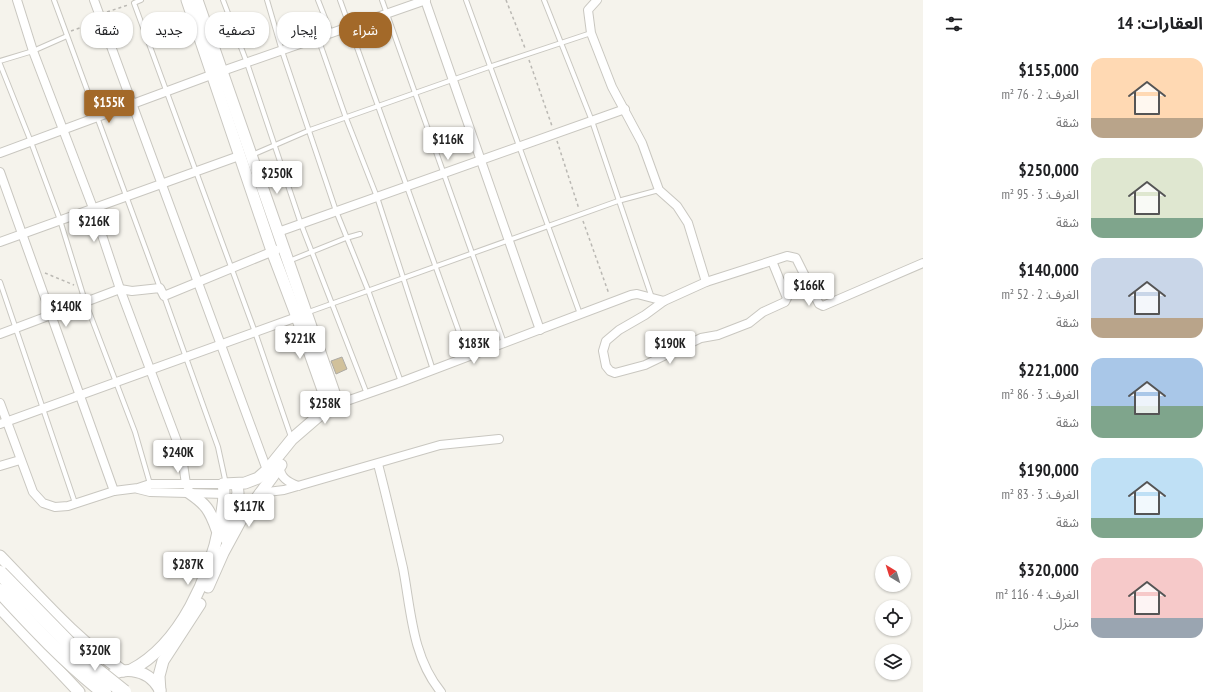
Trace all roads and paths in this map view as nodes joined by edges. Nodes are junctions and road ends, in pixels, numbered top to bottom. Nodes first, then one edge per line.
1 (16, 0) edge
2 (54, 0) edge
3 (94, 0) edge
4 (141, 0) edge
5 (187, 0) edge
6 (197, 0) edge
7 (223, 0) edge
8 (267, 0) edge
9 (318, 0) edge
10 (340, 0) edge
11 (382, 0) edge
12 (426, 0) edge
13 (466, 0) edge
14 (506, 0) edge
15 (544, 0) edge
16 (598, 0) edge
17 (134, 3) junction
18 (98, 12) edge
19 (114, 12) edge
20 (323, 12) edge
21 (344, 12) edge
22 (385, 12) edge
23 (392, 12) edge
24 (81, 28) edge
25 (339, 31) edge
26 (392, 31) edge
27 (591, 33) junction
28 (331, 34) edge
29 (66, 35) junction
30 (561, 43) junction
31 (111, 48) edge
32 (290, 48) edge
33 (322, 48) edge
34 (357, 48) edge
35 (33, 51) junction
36 (282, 51) junction
37 (528, 55) junction
38 (0, 63) edge
39 (248, 63) junction
40 (489, 67) junction
41 (222, 72) junction
42 (211, 75) junction
43 (453, 80) junction
44 (167, 92) junction
45 (414, 94) junction
46 (132, 105) junction
47 (378, 107) junction
48 (625, 109) junction
49 (98, 117) junction
50 (346, 118) junction
51 (592, 121) junction
52 (63, 130) junction
53 (310, 130) junction
54 (555, 134) junction
55 (31, 142) junction
56 (274, 145) junction
57 (520, 147) junction
58 (0, 153) edge
59 (239, 156) junction
60 (251, 156) junction
61 (481, 160) junction
62 (196, 170) junction
63 (0, 172) edge
64 (442, 174) junction
65 (161, 183) junction
66 (407, 187) junction
67 (659, 190) junction
68 (126, 196) junction
69 (377, 197) junction
70 (618, 201) junction
71 (93, 208) junction
72 (336, 211) junction
73 (581, 215) junction
74 (60, 220) junction
75 (301, 224) junction
76 (548, 227) junction
77 (278, 232) junction
78 (22, 234) junction
79 (360, 234) dead end
80 (346, 238) junction
81 (509, 241) junction
82 (0, 242) edge
83 (283, 247) junction
84 (272, 251) junction
85 (312, 251) junction
86 (472, 254) junction
87 (288, 261) junction
88 (772, 261) junction
89 (923, 263) edge
90 (436, 267) junction
91 (34, 268) junction
92 (232, 268) junction
93 (403, 278) junction
94 (0, 282) edge
95 (198, 282) junction
96 (706, 282) junction
97 (82, 288) junction
98 (120, 288) junction
99 (368, 290) junction
100 (162, 292) junction
101 (652, 299) junction
102 (85, 301) junction
103 (664, 301) junction
104 (612, 302) junction
105 (332, 303) junction
106 (50, 314) junction
107 (580, 314) junction
108 (302, 315) junction
109 (17, 327) junction
110 (540, 330) junction
111 (256, 332) junction
112 (0, 334) edge
113 (504, 343) junction
114 (221, 345) junction
115 (187, 357) junction
116 (468, 357) junction
117 (151, 369) junction
118 (433, 370) junction
119 (115, 382) junction
120 (401, 382) junction
121 (367, 394) junction
122 (80, 395) junction
123 (0, 403) edge
124 (334, 405) junction
125 (42, 409) junction
126 (3, 423) edge
127 (302, 432) junction
128 (292, 439) junction
129 (499, 439) dead end
130 (20, 460) junction
131 (378, 464) junction
132 (0, 466) edge
133 (280, 466) junction
134 (267, 470) junction
135 (150, 484) junction
136 (298, 486) junction
137 (138, 488) junction
138 (187, 488) junction
139 (230, 488) junction
140 (114, 491) junction
141 (259, 493) junction
142 (75, 504) junction
143 (218, 533) junction
144 (223, 553) junction
145 (0, 556) edge
146 (0, 573) edge
147 (0, 591) edge
148 (0, 608) edge
149 (127, 670) junction
150 (79, 692) edge
151 (95, 692) edge
152 (104, 692) edge
153 (124, 692) edge
154 (160, 692) edge
155 (441, 692) edge

1 - 35 street
2 - 29 lane
3 - 18 street
4 - 17 lane
5 - 42 street
6 - 41 street
7 - 39 lane
8 - 36 lane
9 - 20 lane
10 - 21 lane
11 - 22 lane
12 - 23 street
12 - 43 street
13 - 40 lane
14 - 37 path
15 - 30 lane
16 - 27 street
17 - 19 path
17 - 44 lane
24 - 29 path
25 - 28 street
26 - 45 lane
27 - 30 lane
27 - 48 street
29 - 35 lane
29 - 49 lane
30 - 37 lane
30 - 51 lane
31 - 46 street
32 - 36 street
33 - 50 lane
34 - 47 lane
35 - 38 lane
35 - 52 street
36 - 39 street
36 - 53 lane
37 - 40 lane
37 - 54 path
38 - 55 lane
39 - 41 street
39 - 56 lane
40 - 43 lane
40 - 57 lane
41 - 42 street
41 - 60 street
42 - 44 street
42 - 59 street
43 - 45 lane
43 - 61 street
44 - 46 street
44 - 62 lane
45 - 47 lane
45 - 64 lane
46 - 49 street
46 - 65 street
47 - 50 lane
47 - 66 lane
48 - 51 street
48 - 67 street
49 - 52 street
49 - 68 lane
50 - 53 lane
50 - 69 lane
51 - 54 street
51 - 70 lane
52 - 55 street
52 - 71 street
53 - 56 lane
53 - 72 lane
54 - 57 street
54 - 73 path
55 - 58 street
55 - 74 lane
56 - 60 lane
56 - 75 lane
57 - 61 street
57 - 76 lane
59 - 62 street
59 - 84 street
60 - 77 street
61 - 64 street
61 - 81 street
62 - 65 street
62 - 92 lane
63 - 78 street
64 - 66 street
64 - 86 lane
65 - 68 street
65 - 95 street
66 - 69 street
66 - 90 lane
67 - 70 lane
67 - 96 street
68 - 71 street
68 - 100 lane
69 - 72 street
69 - 93 lane
70 - 73 lane
70 - 101 lane
71 - 74 street
71 - 98 street
72 - 75 street
72 - 80 lane
73 - 76 lane
73 - 104 path
74 - 78 street
74 - 97 lane
75 - 77 street
75 - 85 lane
76 - 81 lane
76 - 107 lane
77 - 83 street
78 - 82 street
78 - 91 street
79 - 80 lane
80 - 85 lane
80 - 99 lane
81 - 86 lane
81 - 110 street
83 - 84 street
83 - 87 street
84 - 92 street
84 - 108 street
85 - 87 lane
85 - 105 lane
86 - 90 lane
86 - 113 lane
87 - 108 street
88 - 89 street
88 - 96 street
88 - 103 street
90 - 93 lane
90 - 116 lane
91 - 97 path
91 - 106 street
92 - 95 street
92 - 111 lane
93 - 99 lane
93 - 118 lane
94 - 109 lane
95 - 100 street
95 - 114 street
96 - 103 street
97 - 102 lane
98 - 100 street
98 - 102 street
98 - 117 street
99 - 105 lane
99 - 120 lane
100 - 115 lane
101 - 103 street
101 - 104 street
102 - 106 street
102 - 119 lane
104 - 107 street
105 - 108 lane
105 - 121 lane
106 - 109 street
106 - 122 street
107 - 110 street
108 - 111 street
108 - 124 street
109 - 112 street
109 - 125 lane
110 - 113 street
111 - 114 street
111 - 128 lane
113 - 116 street
114 - 115 street
114 - 134 street
115 - 117 street
115 - 139 lane
116 - 118 street
117 - 119 street
117 - 138 street
118 - 120 street
119 - 122 street
119 - 135 lane
120 - 121 street
121 - 124 street
122 - 125 street
122 - 140 street
123 - 126 street
124 - 127 street
125 - 126 street
125 - 142 lane
126 - 130 street
127 - 128 street
127 - 133 street
128 - 134 street
129 - 131 street
130 - 132 street
130 - 142 street
131 - 136 street
131 - 155 street
133 - 136 street
133 - 141 street
134 - 139 street
135 - 137 street
135 - 138 street
136 - 141 street
137 - 138 street
137 - 140 street
138 - 139 street
138 - 143 street
139 - 141 street
139 - 143 street
139 - 144 street
140 - 142 street
141 - 144 street
143 - 149 street
144 - 154 street
145 - 149 street
146 - 153 highway, bridge
147 - 152 highway, bridge
148 - 150 street
149 - 151 street
149 - 154 street

